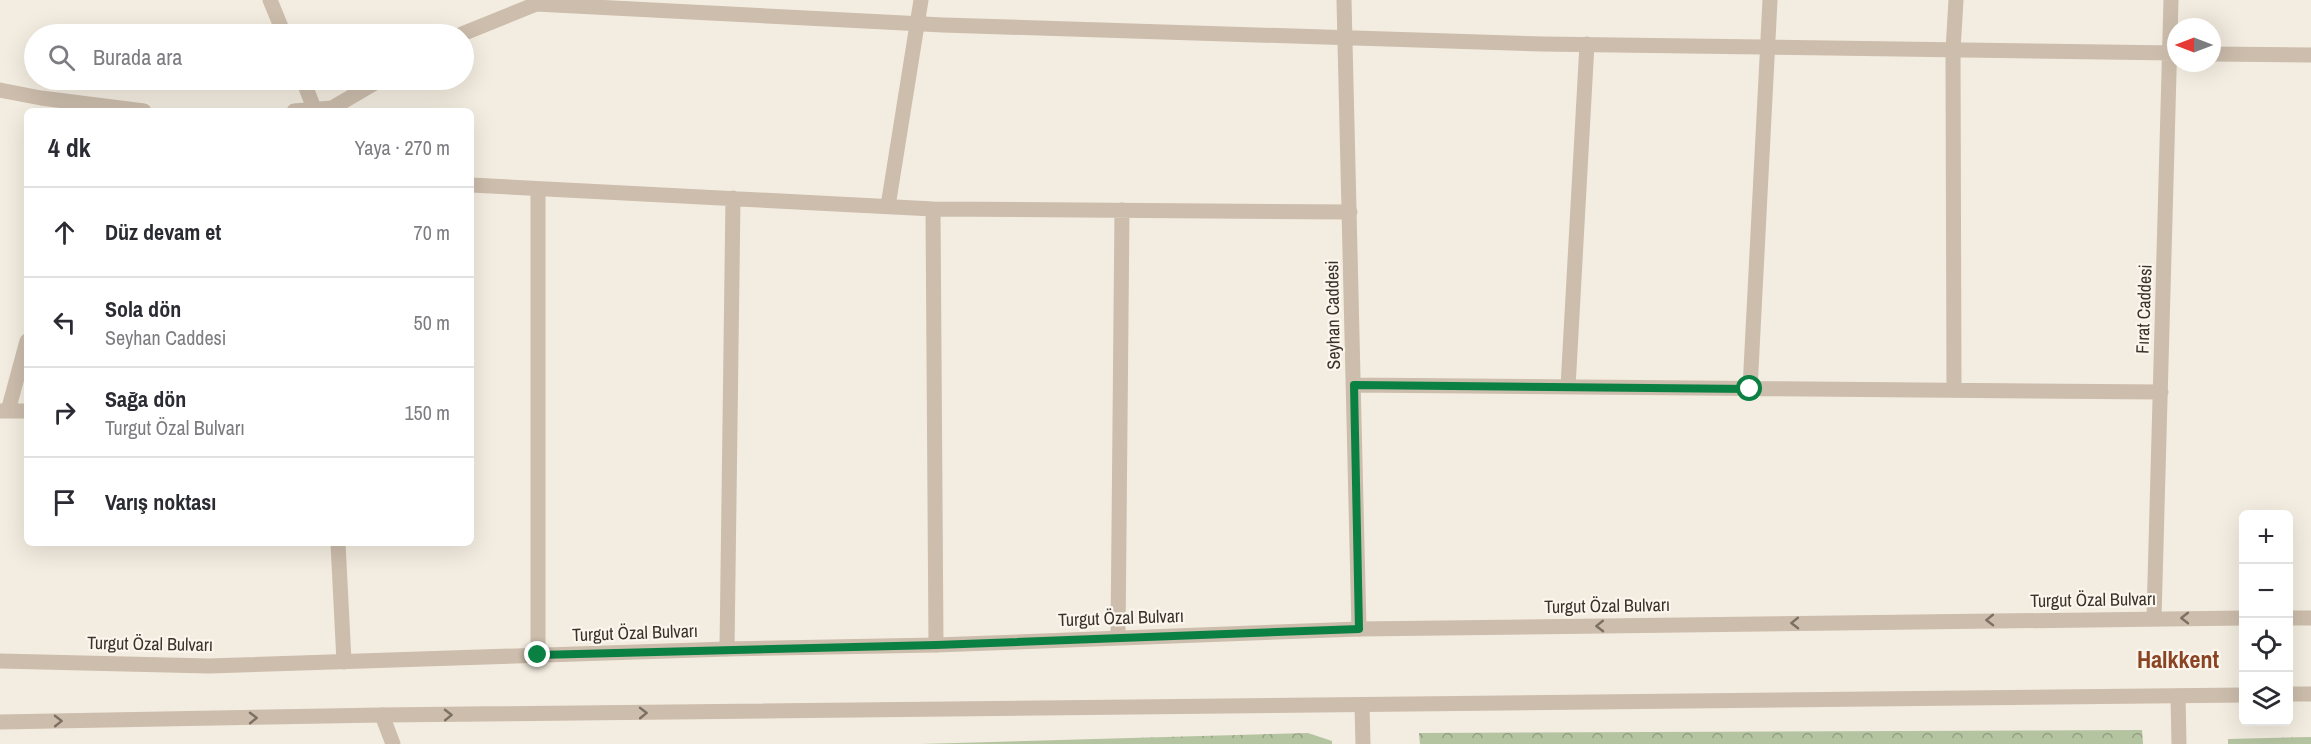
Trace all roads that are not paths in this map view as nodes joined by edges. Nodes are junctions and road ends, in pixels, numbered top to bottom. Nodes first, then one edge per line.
1 (270, 0) edge
2 (921, 0) edge
3 (1344, 0) edge
4 (1770, 0) edge
5 (1956, 0) edge
6 (2171, 0) edge
7 (536, 2) edge
8 (2172, 18) edge
9 (280, 24) edge
10 (917, 24) junction
11 (474, 29) edge
12 (1346, 38) junction
13 (1587, 44) junction
14 (1766, 47) junction
15 (1953, 50) junction
16 (2167, 53) edge
17 (2221, 54) edge
18 (2311, 55) edge
19 (2172, 72) edge
20 (0, 90) edge
21 (307, 90) edge
22 (363, 90) edge
23 (90, 108) edge
24 (314, 108) edge
25 (332, 108) edge
26 (474, 186) edge
27 (538, 189) junction
28 (733, 198) junction
29 (888, 206) junction
30 (933, 208) junction
31 (1122, 210) junction
32 (1350, 212) junction
33 (24, 350) edge
34 (1354, 385) junction
35 (1568, 387) junction
36 (1750, 389) junction
37 (1954, 390) junction
38 (2161, 392) junction
39 (4, 411) edge
40 (24, 411) edge
41 (338, 546) edge
42 (2154, 618) junction
43 (2239, 618) edge
44 (2293, 618) edge
45 (2311, 618) edge
46 (1359, 629) junction
47 (1118, 637) junction
48 (936, 645) junction
49 (727, 649) junction
50 (538, 655) junction
51 (0, 661) edge
52 (344, 662) junction
53 (2293, 694) edge
54 (2311, 694) edge
55 (2239, 695) edge
56 (2178, 696) junction
57 (1362, 706) junction
58 (382, 715) junction
59 (0, 722) edge
60 (393, 744) edge
61 (1363, 744) edge
62 (2179, 744) edge

1 - 9 street
2 - 10 street
3 - 12 street, Seyhan Caddesi
4 - 14 street
5 - 15 street
6 - 8 street, Fırat Caddesi
7 - 10 street
7 - 11 street
10 - 12 street
10 - 29 street
12 - 13 street
12 - 32 street, Seyhan Caddesi
13 - 14 street
13 - 35 street
14 - 15 street
14 - 36 street
15 - 16 street
15 - 37 street
17 - 18 street
19 - 38 street, Fırat Caddesi
20 - 23 street
21 - 24 street
22 - 25 street
26 - 27 street
27 - 28 street
27 - 50 street
28 - 29 street
28 - 49 street
29 - 30 street
30 - 31 street
30 - 48 street
31 - 32 street
31 - 47 street
32 - 34 street, Seyhan Caddesi
33 - 39 street
34 - 35 street
34 - 46 street, Seyhan Caddesi
35 - 36 street
36 - 37 street
37 - 38 street
38 - 42 street, Fırat Caddesi
39 - 40 street
41 - 52 street
43 -> 42 street, Turgut Özal Bulvarı
42 -> 46 street, Turgut Özal Bulvarı
44 - 45 street
46 - 47 street, Turgut Özal Bulvarı
47 - 48 street, Turgut Özal Bulvarı
48 - 49 street, Turgut Özal Bulvarı
49 - 50 street, Turgut Özal Bulvarı
50 - 52 street, Turgut Özal Bulvarı
51 - 52 street, Turgut Özal Bulvarı
53 - 54 street
55 - 56 street
56 - 57 street
56 - 62 street
58 -> 57 street
57 - 61 street
59 -> 58 street
58 - 60 street

